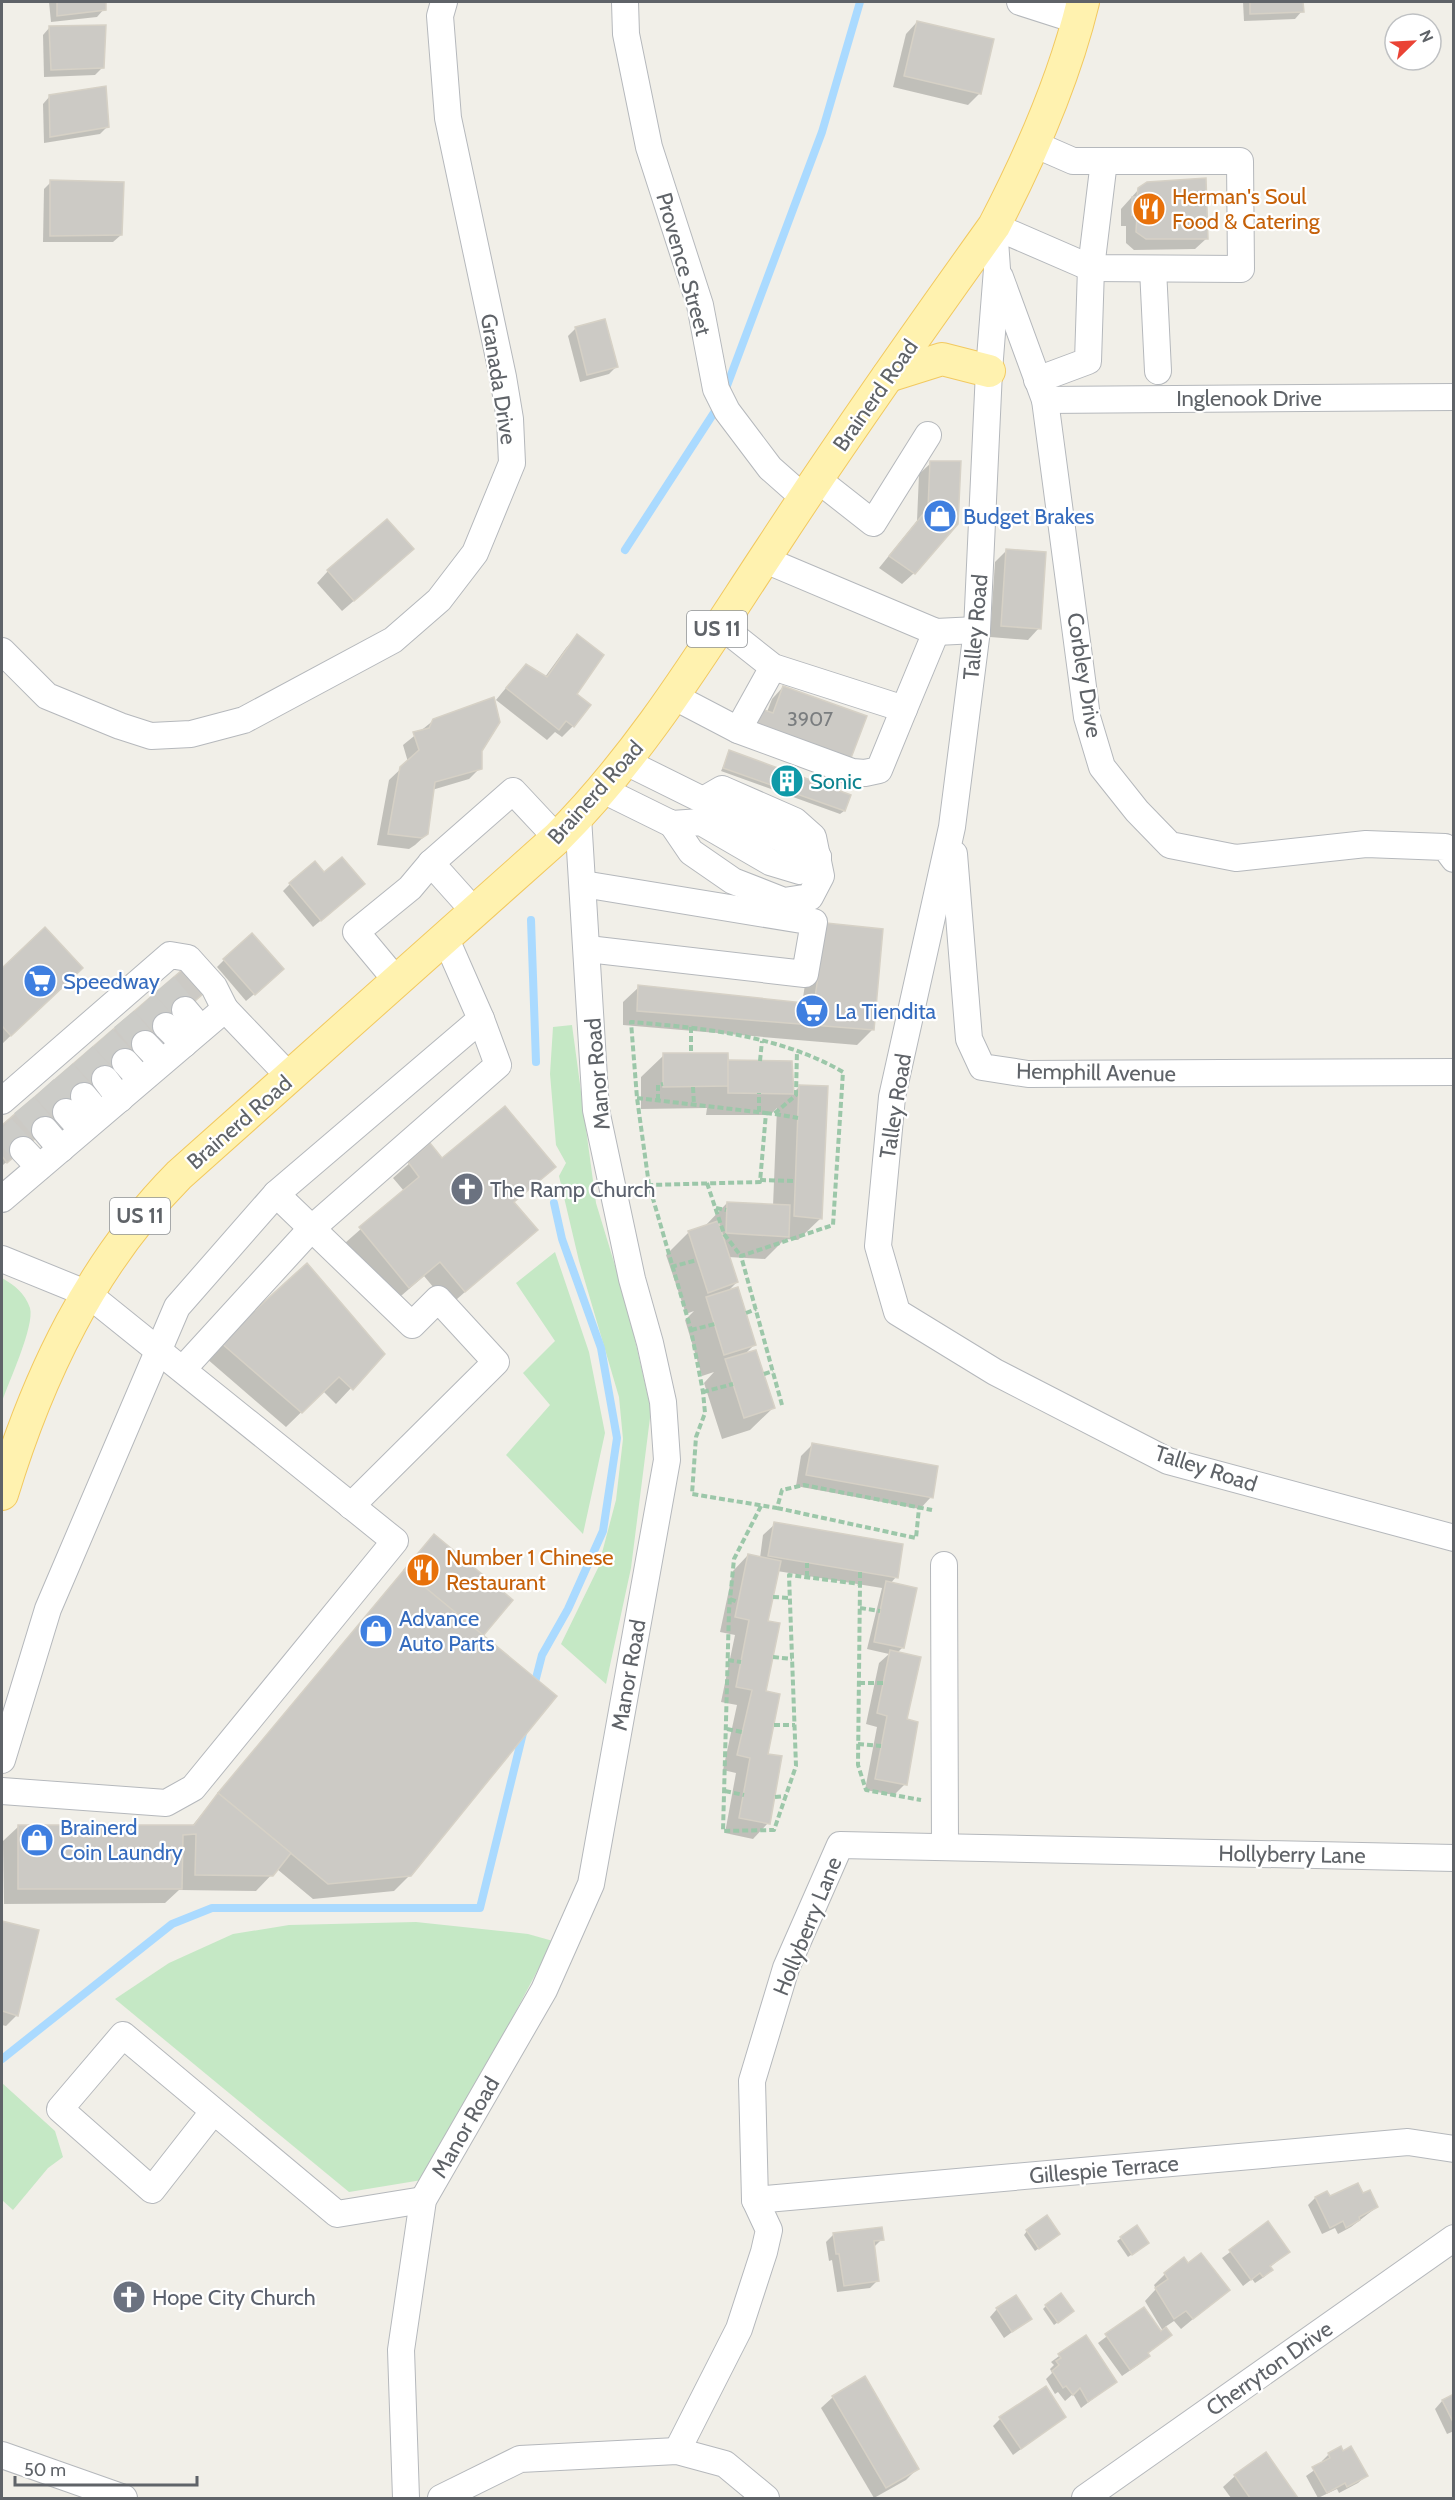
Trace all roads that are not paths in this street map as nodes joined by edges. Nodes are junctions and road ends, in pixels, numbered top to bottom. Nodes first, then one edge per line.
1 (444, 2) edge
2 (625, 2) edge
3 (1020, 2) edge
4 (1081, 11) edge
5 (1034, 144) junction
6 (1104, 161) junction
7 (994, 226) junction
8 (1092, 268) junction
9 (997, 269) junction
10 (1153, 269) junction
11 (989, 371) junction
12 (1158, 371) dead end
13 (888, 376) junction
14 (1041, 390) junction
15 (1454, 397) edge
16 (928, 435) dead end
17 (811, 488) junction
18 (763, 559) junction
19 (720, 625) junction
20 (977, 630) junction
21 (936, 632) junction
22 (2, 651) edge
23 (773, 667) junction
24 (673, 696) junction
25 (904, 709) junction
26 (738, 730) junction
27 (626, 762) junction
28 (603, 790) junction
29 (672, 824) junction
30 (567, 827) junction
31 (952, 827) junction
32 (818, 857) junction
33 (1454, 859) edge
34 (431, 863) junction
35 (583, 884) junction
36 (474, 911) junction
37 (445, 937) junction
38 (588, 949) junction
39 (396, 981) junction
40 (225, 1009) junction
41 (481, 1019) junction
42 (1454, 1072) edge
43 (290, 1077) junction
44 (13, 1099) edge
45 (276, 1194) junction
46 (2, 1199) edge
47 (311, 1229) junction
48 (2, 1259) edge
49 (88, 1294) junction
50 (158, 1351) junction
51 (183, 1369) junction
52 (2, 1494) edge
53 (351, 1506) junction
54 (1454, 1538) edge
55 (944, 1565) dead end
56 (2, 1760) edge
57 (2, 1791) edge
58 (945, 1847) junction
59 (1454, 1858) edge
60 (213, 2112) junction
61 (1454, 2149) edge
62 (423, 2200) junction
63 (755, 2200) junction
64 (1454, 2238) edge
65 (677, 2451) junction
66 (2, 2455) edge
67 (124, 2499) edge
68 (406, 2499) edge
69 (441, 2499) edge
70 (766, 2499) edge
71 (1085, 2499) edge

1 - 22 street, Granada Drive
2 - 17 street, Provence Street
3 - 4 street
4 - 5 main road, Brainerd Road / US 11
5 - 6 street
5 - 7 main road, Brainerd Road / US 11
6 - 8 street
6 - 10 street
7 - 8 street
7 - 9 street, Talley Road
7 - 13 main road, Brainerd Road / US 11
8 - 10 street
8 - 14 street
9 - 11 street, Talley Road
9 - 14 street, Corbley Drive
10 - 12 street
11 - 13 main road
11 - 20 street, Talley Road
13 - 17 main road, Brainerd Road / US 11
14 - 15 street, Inglenook Drive
14 - 33 street, Corbley Drive
16 - 17 street, Provence Street
17 - 18 main road, Brainerd Road / US 11
18 - 19 main road, Brainerd Road / US 11
18 - 21 street
19 - 23 street
19 - 24 main road, Brainerd Road / US 11
20 - 21 street
20 - 31 street, Talley Road
21 - 25 street
23 - 25 street
23 - 26 street
24 - 26 street
24 - 27 main road, Brainerd Road / US 11
25 - 26 street
27 - 28 main road, Brainerd Road / US 11
27 - 32 street
28 - 29 street
28 - 30 main road, Brainerd Road / US 11
29 - 32 street
29 - 32 street
30 - 34 street
30 - 35 street, Manor Road
30 - 36 main road, Brainerd Road / US 11
31 - 42 street, Hemphill Avenue
31 - 54 street, Talley Road
34 - 36 street
34 - 39 street
35 - 38 street, Manor Road
35 - 38 street
36 - 37 main road, Brainerd Road / US 11
37 - 39 main road, Brainerd Road / US 11
37 - 41 street
38 - 62 street, Manor Road
39 - 43 main road, Brainerd Road / US 11
40 - 43 street
40 - 44 street
40 - 46 street
41 - 45 street
41 - 47 street
43 - 49 main road, Brainerd Road / US 11
45 - 47 street
45 - 50 street
47 - 51 street
47 - 53 street
48 - 49 street
49 - 50 street
49 - 52 main road, Brainerd Road / US 11
50 - 51 street
50 - 56 street
51 - 53 street
53 - 57 street
55 - 58 street
58 - 59 street, Hollyberry Lane
58 - 63 street, Hollyberry Lane
60 - 60 street
60 - 62 street
61 - 63 street, Gillespie Terrace
62 - 68 street, Manor Road
63 - 65 street, Hollyberry Lane
64 - 71 street, Cherryton Drive
65 - 69 street
65 - 70 street
66 - 67 street

